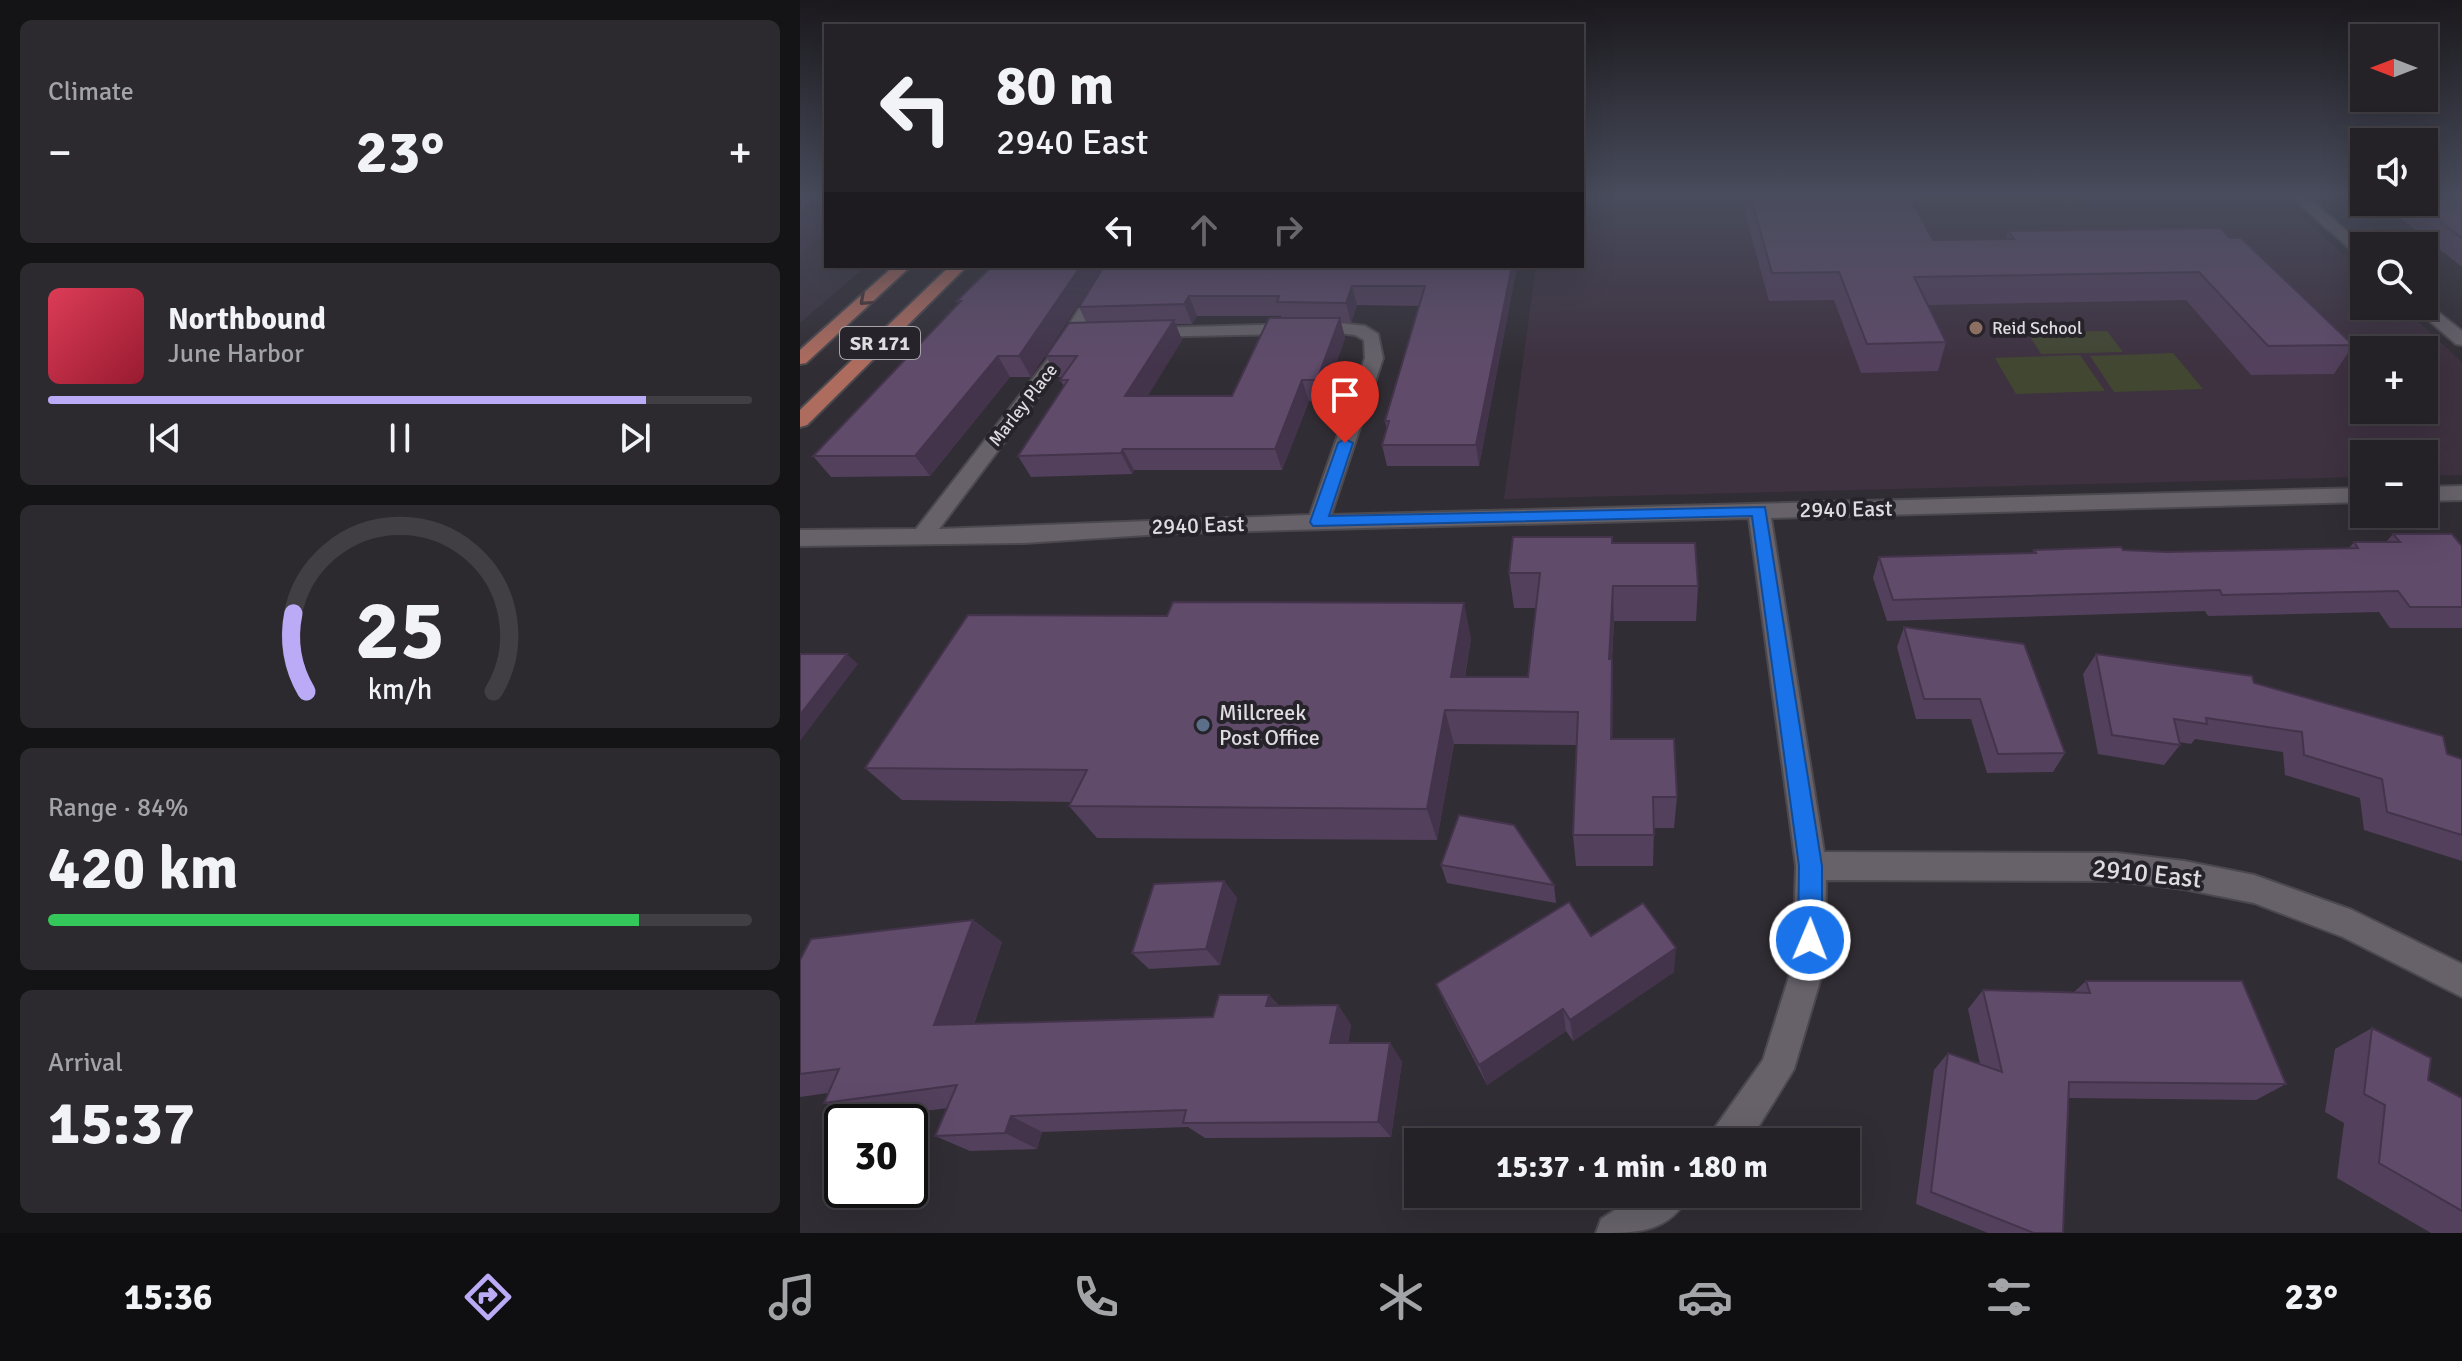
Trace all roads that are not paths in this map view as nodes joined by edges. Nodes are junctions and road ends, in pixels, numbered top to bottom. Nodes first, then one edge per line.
1 (901, 268) edge
2 (957, 268) edge
3 (1112, 268) edge
4 (2438, 319) edge
5 (1133, 333) edge
6 (2462, 340) edge
7 (800, 359) edge
8 (800, 421) edge
9 (2462, 493) edge
10 (2438, 494) edge
11 (2350, 495) edge
12 (1759, 511) junction
13 (1318, 522) junction
14 (922, 536) junction
15 (800, 538) edge
16 (1811, 866) junction
17 (2462, 981) edge
18 (1737, 1128) edge

1 -> 7 main road, SR 171
2 - 8 main road, SR 171
3 - 14 street, Marley Place
4 - 6 street
5 - 13 street
9 - 10 street
11 - 12 street, 2940 East
12 - 13 street, 2940 East
12 - 16 street
13 - 14 street, 2940 East
14 - 15 street, 2940 East
16 - 17 street, 2910 East
16 - 18 street

